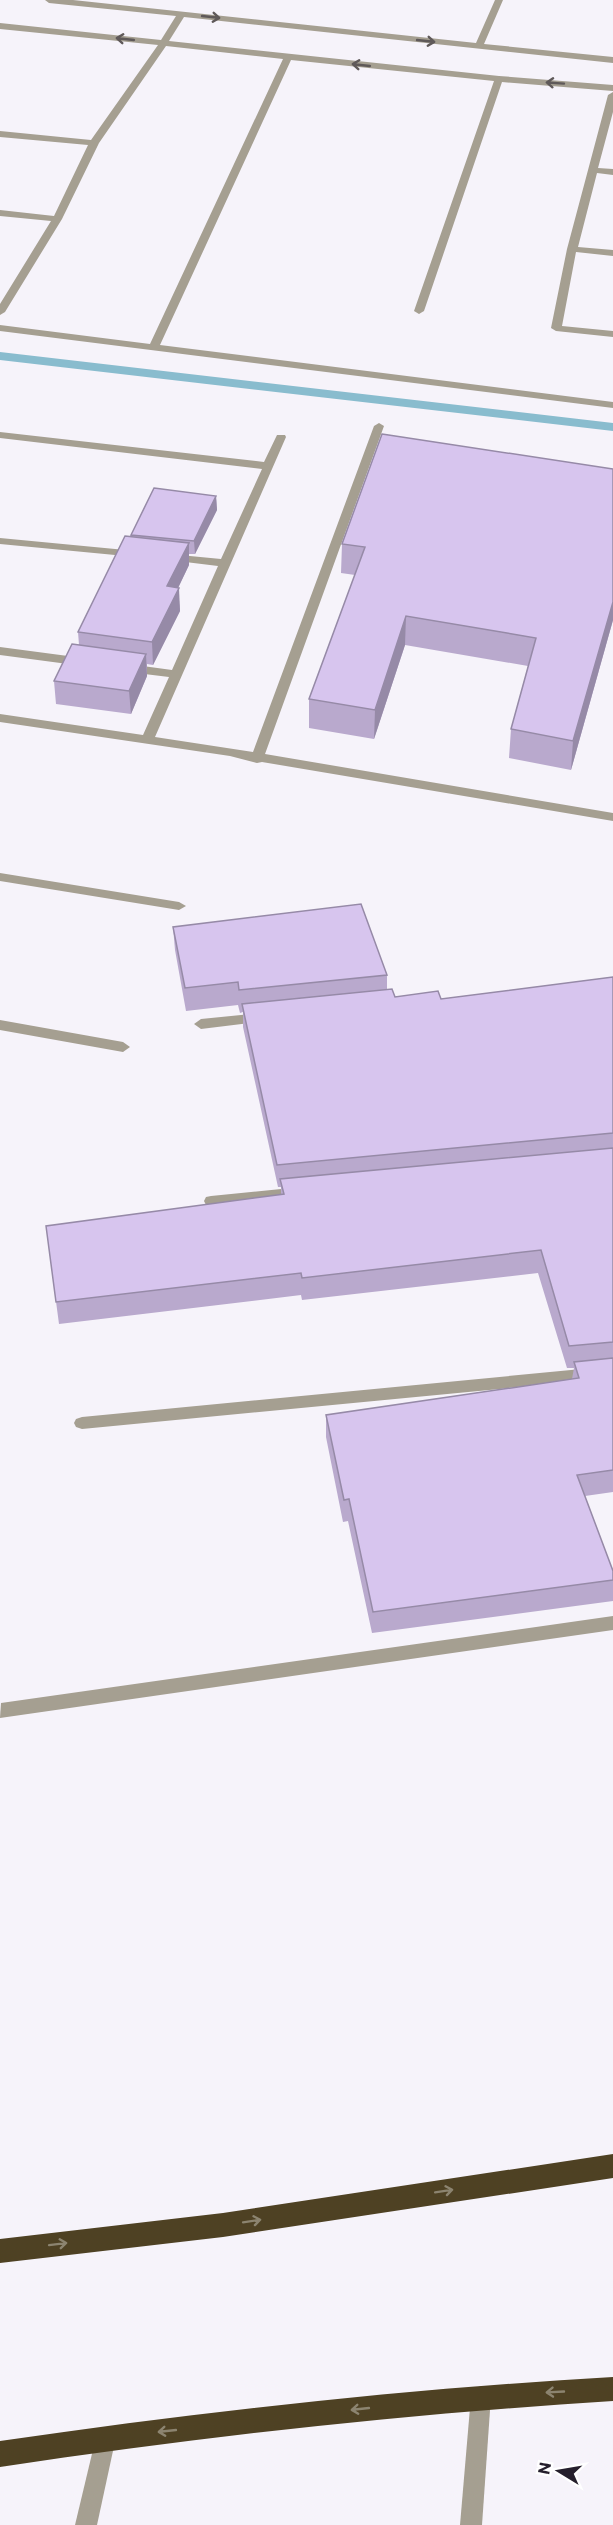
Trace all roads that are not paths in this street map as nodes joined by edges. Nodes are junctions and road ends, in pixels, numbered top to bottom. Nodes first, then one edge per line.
1 (49, 0) edge
2 (499, 0) edge
3 (182, 14) junction
4 (0, 26) edge
5 (164, 43) junction
6 (479, 46) junction
7 (288, 57) junction
8 (613, 60) edge
9 (499, 79) junction
10 (613, 88) edge
11 (613, 95) edge
12 (0, 134) edge
13 (94, 142) junction
14 (594, 170) junction
15 (613, 172) edge
16 (0, 213) edge
17 (57, 219) junction
18 (572, 249) junction
19 (613, 253) edge
20 (419, 311) dead end
21 (0, 312) edge
22 (0, 328) edge
23 (613, 334) edge
24 (154, 347) junction
25 (613, 405) edge
26 (379, 426) dead end
27 (0, 435) edge
28 (281, 437) dead end
29 (268, 466) junction
30 (0, 541) edge
31 (226, 562) junction
32 (0, 651) edge
33 (93, 663) edge
34 (117, 667) edge
35 (175, 674) junction
36 (0, 718) edge
37 (148, 738) junction
38 (257, 759) junction
39 (613, 817) edge
40 (0, 878) edge
41 (179, 906) dead end
42 (272, 1017) edge
43 (201, 1024) dead end
44 (0, 1025) edge
45 (123, 1047) dead end
46 (318, 1191) edge
47 (211, 1200) dead end
48 (613, 1372) edge
49 (82, 1423) dead end
50 (613, 1623) edge
51 (1, 1711) edge
52 (613, 2166) edge
53 (0, 2251) edge
54 (613, 2389) edge
55 (481, 2396) junction
56 (106, 2437) junction
57 (0, 2454) edge
58 (86, 2525) edge
59 (471, 2525) edge

1 - 3 street
2 - 6 street
3 - 5 street
3 -> 6 street
5 -> 4 street
5 - 7 street
5 - 13 street
6 - 8 street
9 -> 7 street
7 - 24 street
10 -> 9 street
9 - 20 street
11 - 14 street
12 - 13 street
13 - 17 street
14 - 15 street
14 - 18 street
16 - 17 street
17 - 21 street
18 - 19 street
18 - 23 street
22 - 24 street
24 - 25 street
26 - 38 street
27 - 29 street
28 - 29 street
29 - 31 street
30 - 31 street
31 - 35 street
32 - 33 street
34 - 35 street
35 - 37 street
36 - 37 street
37 - 38 street
38 - 39 street
40 - 41 street
42 - 43 street
44 - 45 street
46 - 47 street
48 - 49 street
50 - 51 street
53 -> 52 highway
54 -> 55 highway
55 -> 56 highway
55 - 59 street
56 - 57 highway
56 - 58 street

